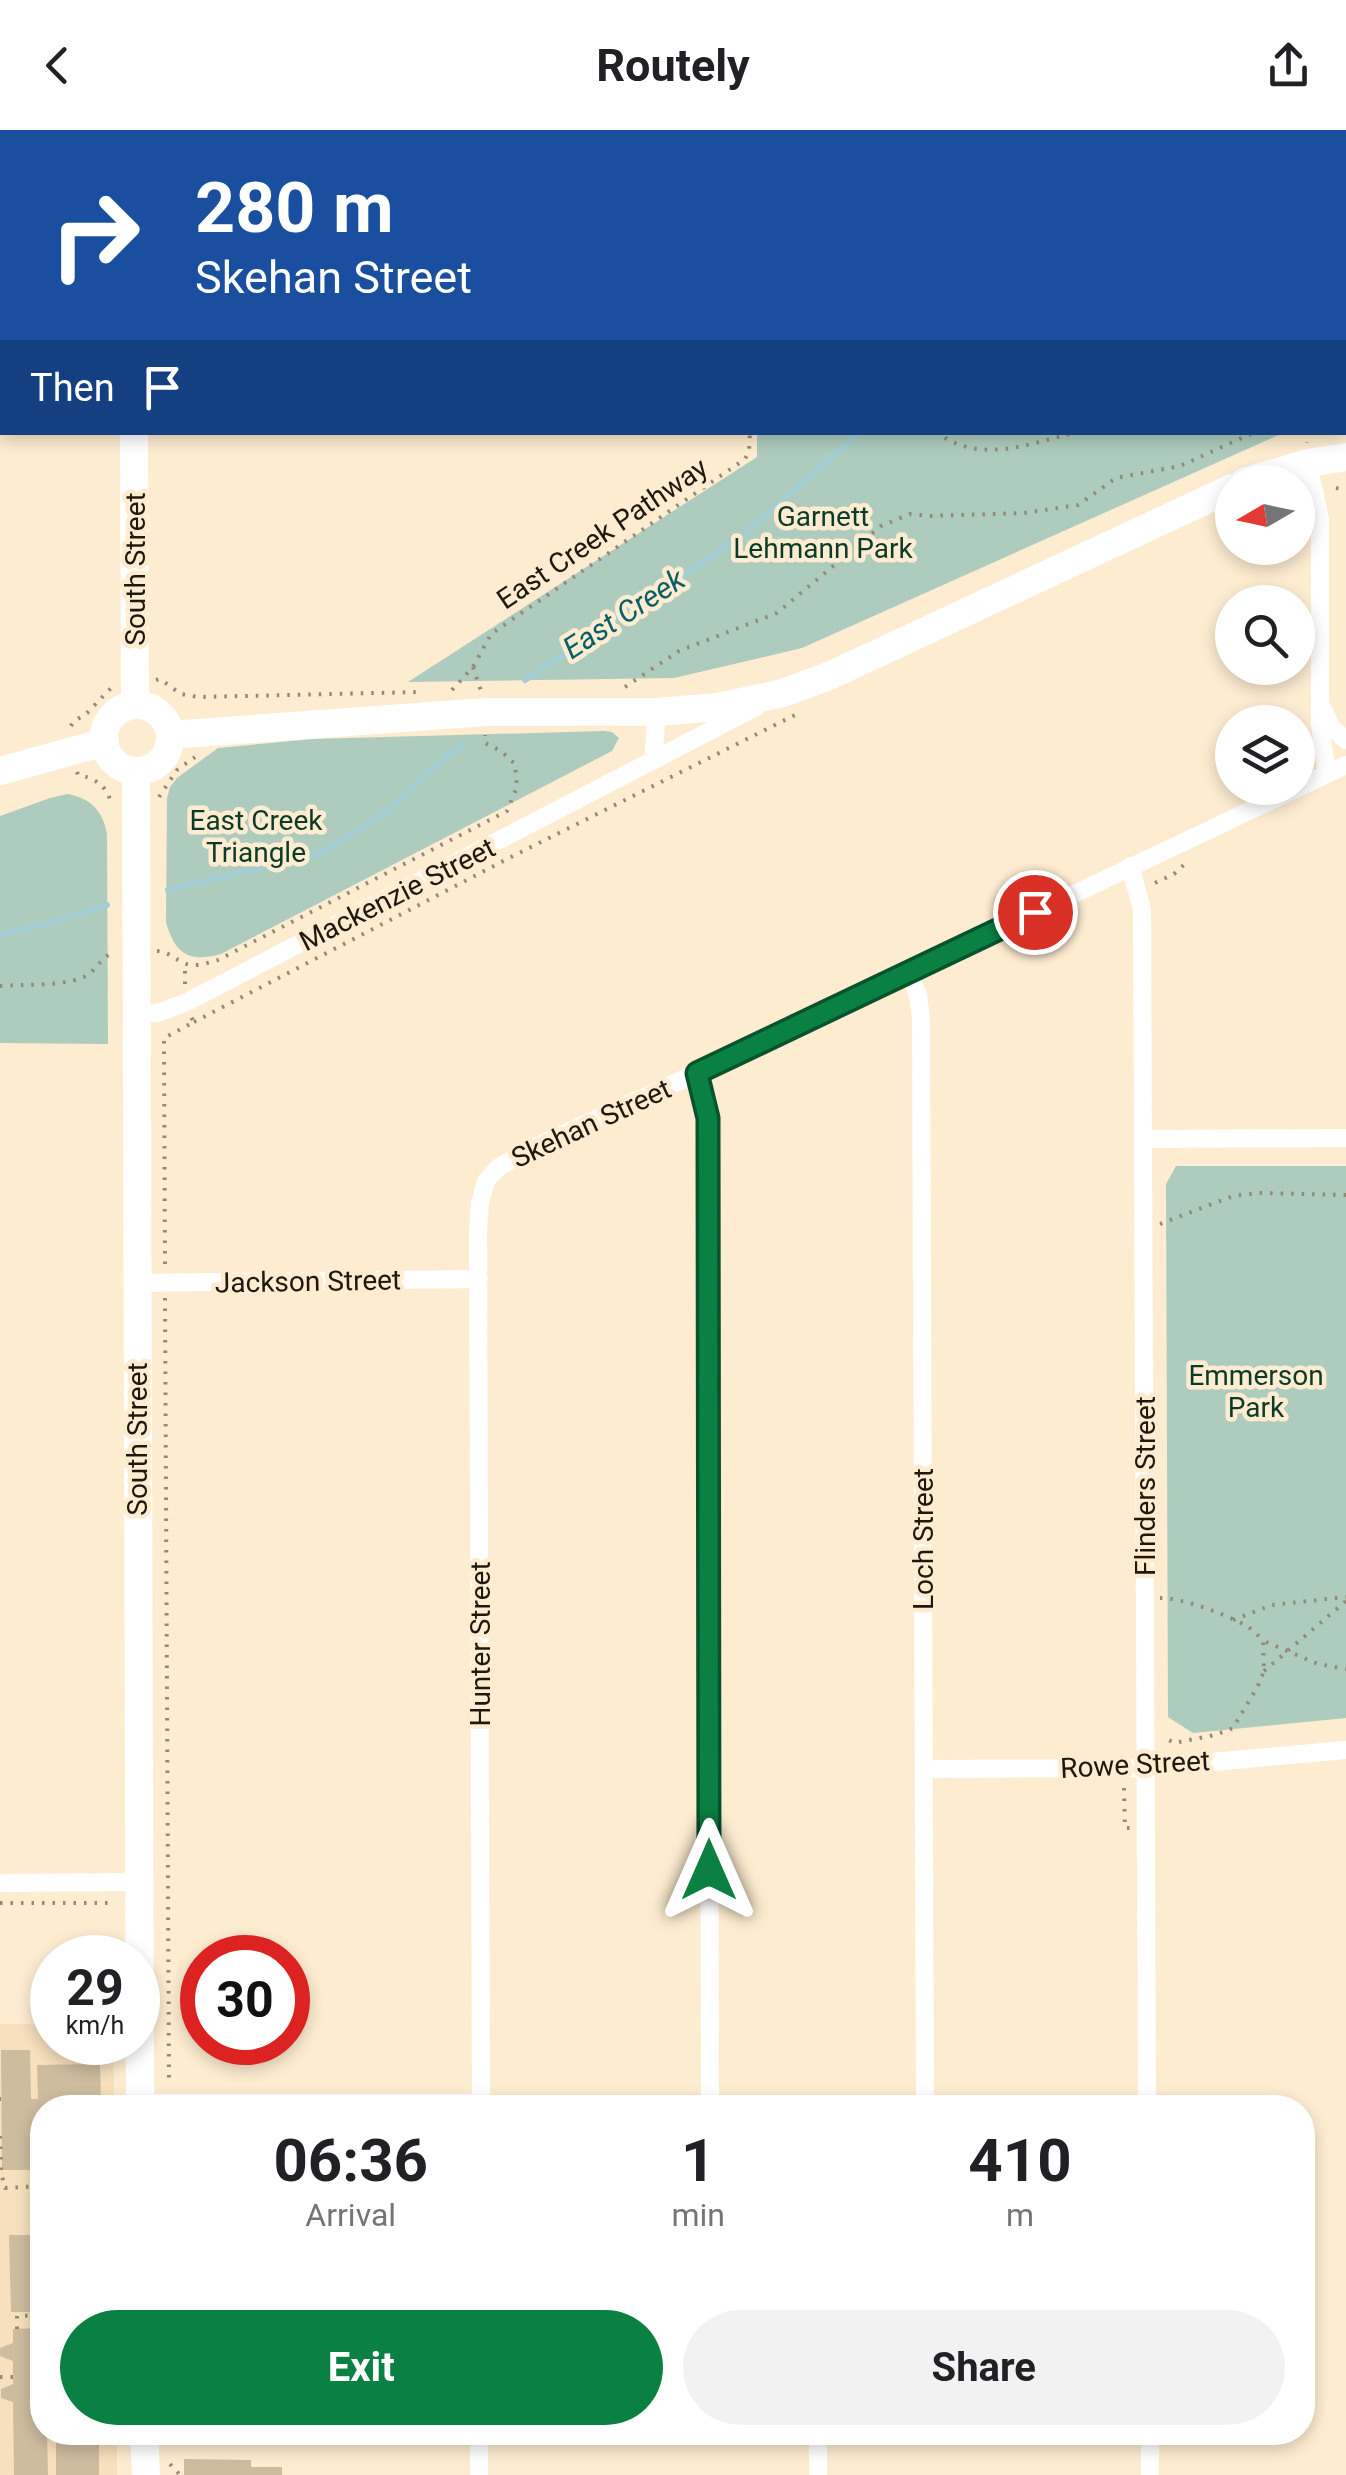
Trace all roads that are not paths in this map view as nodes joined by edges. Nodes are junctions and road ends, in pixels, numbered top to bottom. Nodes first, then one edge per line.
1 (134, 435) edge
2 (1346, 457) edge
3 (1308, 463) junction
4 (1301, 465) edge
5 (1215, 496) edge
6 (125, 695) junction
7 (790, 704) junction
8 (1320, 704) junction
9 (657, 712) junction
10 (170, 735) junction
11 (1346, 740) edge
12 (105, 742) junction
13 (652, 760) junction
14 (1346, 766) edge
15 (0, 772) edge
16 (136, 772) junction
17 (1327, 774) junction
18 (1130, 866) junction
19 (908, 972) junction
20 (136, 1014) junction
21 (697, 1073) junction
22 (1346, 1138) edge
23 (1144, 1139) junction
24 (486, 1182) joint
25 (479, 1279) junction
26 (136, 1283) junction
27 (1346, 1750) edge
28 (1145, 1768) junction
29 (924, 1770) junction
30 (0, 1883) edge
31 (138, 1892) junction
32 (140, 2095) edge
33 (481, 2095) edge
34 (710, 2095) edge
35 (925, 2095) edge
36 (1147, 2095) edge
37 (145, 2445) edge
38 (480, 2445) edge
39 (818, 2445) edge
40 (1150, 2445) edge
41 (146, 2475) edge
42 (479, 2475) edge
43 (818, 2475) edge
44 (1150, 2475) edge

1 - 6 street, South Street
2 - 3 street
3 - 4 street
3 - 8 street
5 - 7 street, Mackenzie Street
6 - 10 street
6 - 12 street
7 - 9 street, Mackenzie Street
7 - 13 street, Mackenzie Street
8 - 11 street
8 - 17 street
9 - 10 street, Mackenzie Street
9 - 13 street
10 - 16 street
12 - 15 street
12 - 16 street
13 - 20 street, Mackenzie Street
14 - 17 street, Skehan Street
16 - 20 street, South Street
17 - 18 street, Skehan Street
18 - 19 street, Skehan Street
18 - 23 street, Flinders Street
19 - 21 street, Skehan Street
19 - 29 street, Loch Street
20 - 26 street, South Street
21 - 24 street, Skehan Street
21 - 34 street
22 - 23 street
23 - 28 street, Flinders Street
24 - 25 street, Hunter Street
25 - 26 street, Jackson Street
25 - 33 street, Hunter Street
26 - 31 street, South Street
27 - 28 street, Rowe Street
28 - 29 street, Rowe Street
28 - 36 street, Flinders Street
29 - 35 street, Loch Street
30 - 31 street
31 - 32 street, South Street
37 - 41 street
38 - 42 street
39 - 43 street
40 - 44 street

